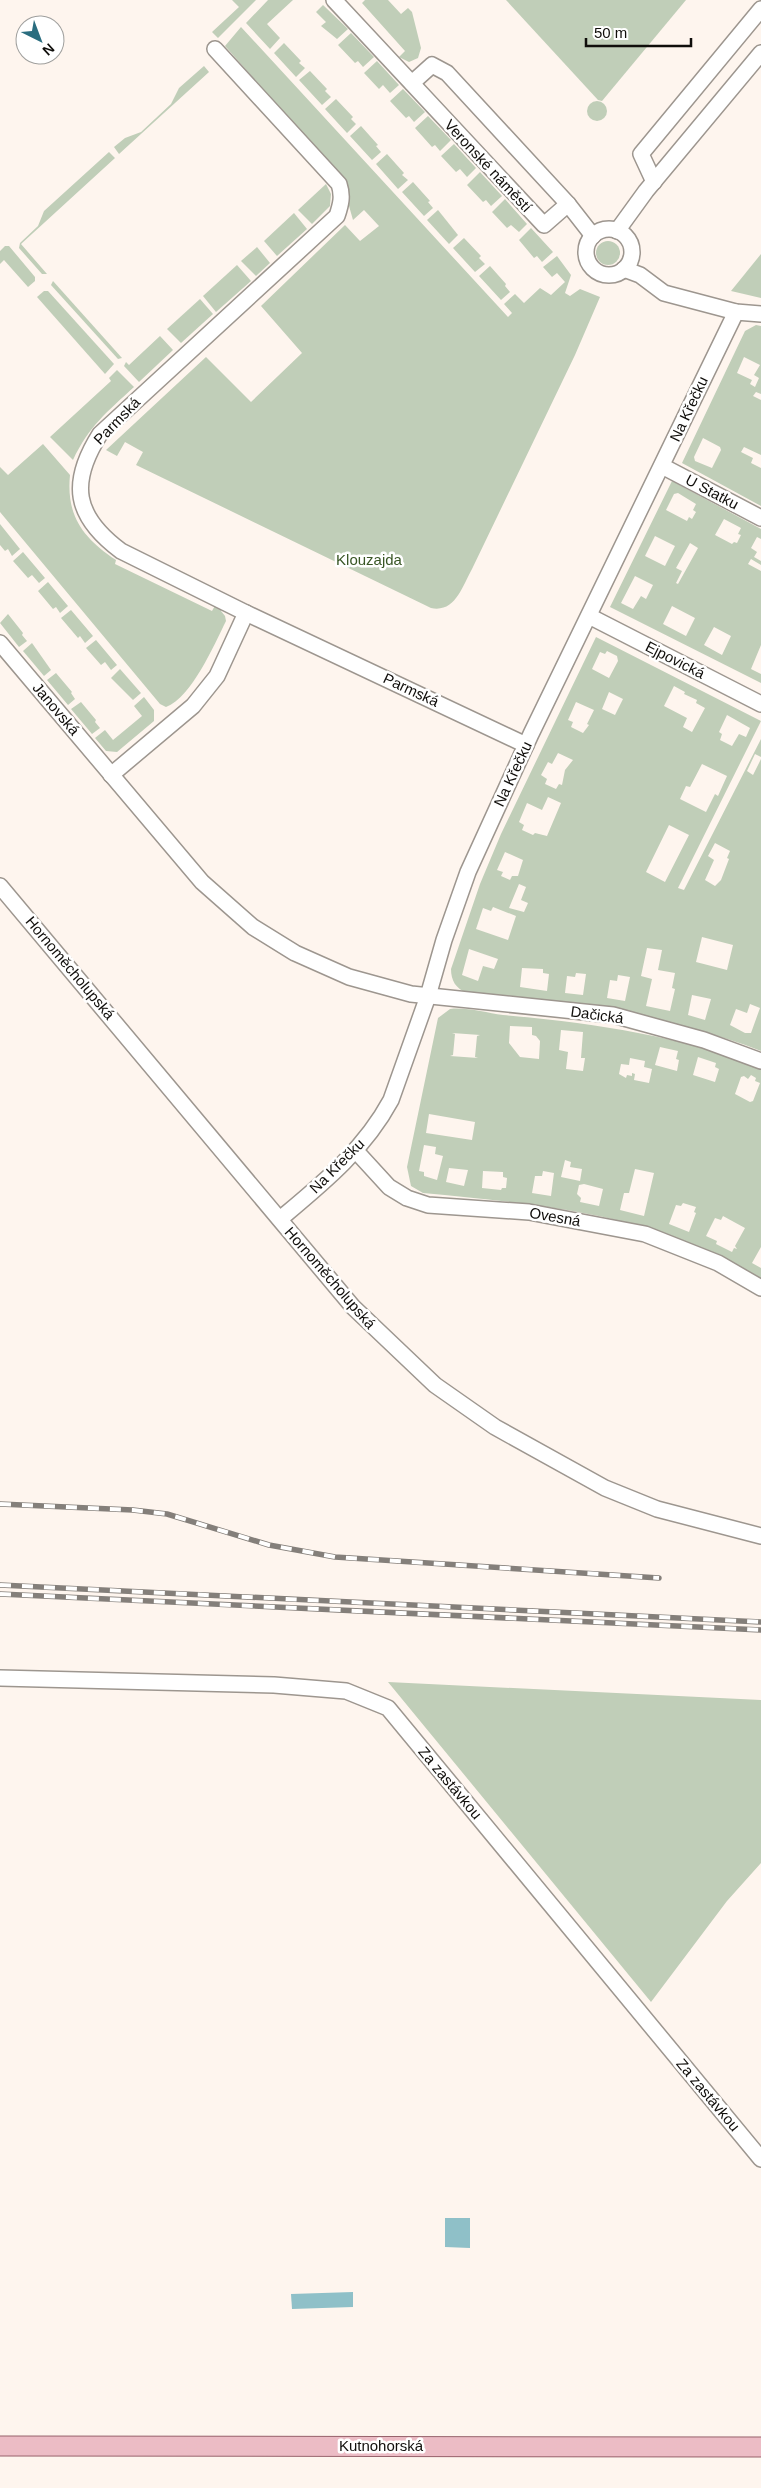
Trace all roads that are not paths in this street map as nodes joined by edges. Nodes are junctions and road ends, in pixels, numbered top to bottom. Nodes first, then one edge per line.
1 (334, 0) edge
2 (761, 9) edge
3 (215, 49) dead end
4 (761, 53) edge
5 (412, 82) junction
6 (654, 182) junction
7 (568, 204) junction
8 (617, 231) junction
9 (593, 236) junction
10 (624, 269) junction
11 (736, 312) junction
12 (761, 314) edge
13 (662, 466) junction
14 (761, 518) edge
15 (246, 613) junction
16 (589, 616) junction
17 (0, 643) edge
18 (761, 704) edge
19 (526, 744) junction
20 (111, 776) junction
21 (0, 886) edge
22 (428, 996) junction
23 (761, 1061) edge
24 (356, 1151) junction
25 (280, 1219) junction
26 (761, 1288) edge
27 (761, 1536) edge
28 (0, 1678) edge
29 (761, 2159) edge
30 (0, 2446) edge
31 (761, 2447) edge

1 - 5 street, Veronské náměstí
2 - 6 street
3 - 15 street, Parmská
4 - 6 street
5 - 7 street
5 - 7 street, Veronské náměstí
6 - 8 street
7 - 9 street
8 - 9 street
8 - 10 street
9 - 10 street
10 - 11 street
11 - 12 street
11 - 13 street, Na Křečku
13 - 14 street, U Statku
13 - 16 street, Na Křečku
15 - 19 street, Parmská
15 - 20 street
16 - 18 street, Ejpovická
16 - 19 street, Na Křečku
17 - 20 street, Janovská
19 - 22 street, Na Křečku
20 - 22 street, Janovská
21 - 25 street, Hornoměcholupská
22 - 23 street, Dačická
22 - 24 street, Na Křečku
24 - 25 street, Na Křečku
24 - 26 street, Ovesná
25 - 27 street, Hornoměcholupská
28 - 29 street, Za zastávkou
30 - 31 main road, Kutnohorská

